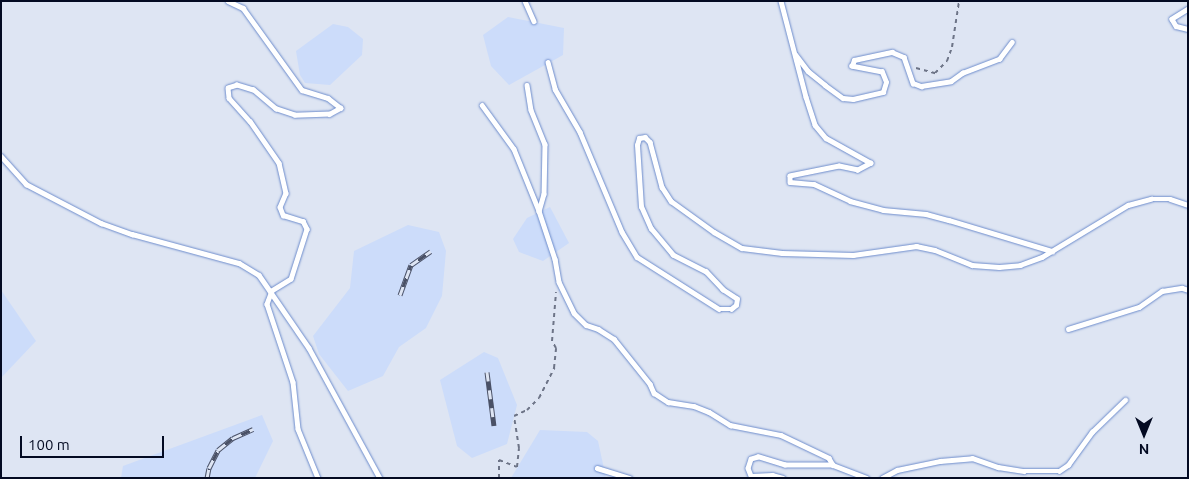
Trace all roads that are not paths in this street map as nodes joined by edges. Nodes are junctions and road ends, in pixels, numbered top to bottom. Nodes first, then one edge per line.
1 (228, 1) edge
2 (525, 1) edge
3 (781, 1) edge
4 (1188, 10) edge
5 (534, 21) dead end
6 (1188, 29) edge
7 (1012, 42) dead end
8 (794, 52) junction
9 (548, 62) dead end
10 (527, 85) dead end
11 (482, 105) dead end
12 (1, 156) edge
13 (1188, 205) edge
14 (539, 211) junction
15 (1052, 251) junction
16 (1188, 290) edge
17 (272, 291) junction
18 (1068, 329) dead end
19 (1125, 400) dead end
20 (833, 465) junction
21 (597, 468) dead end
22 (318, 478) edge
23 (380, 478) edge
24 (630, 478) edge
25 (783, 478) edge
26 (868, 478) edge
27 (882, 478) edge

1 - 17 lane
2 - 5 lane
3 - 8 lane
4 - 6 lane
7 - 8 lane
8 - 15 lane
9 - 15 lane
10 - 14 lane
11 - 14 lane
12 - 17 lane
13 - 15 lane
14 - 20 lane
16 - 18 lane
17 - 22 lane
17 - 23 lane
19 - 27 lane
20 - 25 lane
20 - 26 lane
21 - 24 lane

